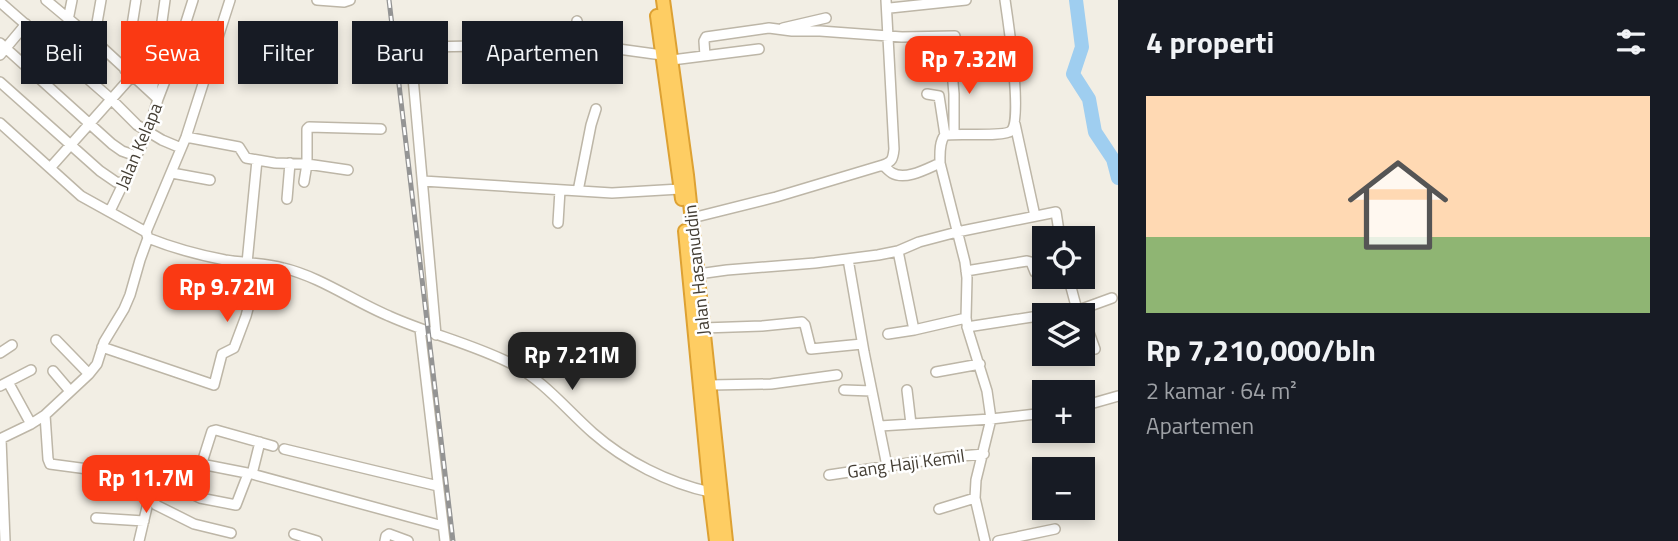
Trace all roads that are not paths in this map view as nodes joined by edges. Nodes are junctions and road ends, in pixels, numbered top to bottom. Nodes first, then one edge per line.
1 (46, 0) edge
2 (72, 0) edge
3 (100, 0) edge
4 (136, 0) edge
5 (165, 0) edge
6 (193, 0) edge
7 (230, 0) edge
8 (317, 0) edge
9 (655, 0) edge
10 (663, 0) edge
11 (966, 0) edge
12 (1006, 0) edge
13 (349, 1) edge
14 (0, 2) edge
15 (888, 4) edge
16 (826, 18) dead end
17 (22, 21) edge
18 (69, 21) joint
19 (97, 21) edge
20 (134, 21) edge
21 (21, 29) edge
22 (780, 29) junction
23 (888, 36) junction
24 (955, 36) dead end
25 (2, 49) edge
26 (760, 49) dead end
27 (623, 50) edge
28 (107, 52) edge
29 (705, 56) junction
30 (667, 57) junction
31 (951, 60) dead end
32 (121, 65) edge
33 (0, 82) edge
34 (94, 84) edge
35 (121, 84) edge
36 (141, 84) edge
37 (414, 84) edge
38 (927, 94) dead end
39 (954, 94) junction
40 (155, 96) junction
41 (939, 96) junction
42 (111, 99) junction
43 (596, 109) dead end
44 (0, 123) edge
45 (89, 124) junction
46 (1015, 124) junction
47 (381, 129) dead end
48 (148, 132) junction
49 (950, 134) junction
50 (186, 136) junction
51 (71, 145) junction
52 (181, 148) junction
53 (136, 156) junction
54 (257, 160) junction
55 (290, 163) junction
56 (940, 163) junction
57 (307, 164) junction
58 (883, 165) junction
59 (50, 168) junction
60 (348, 170) dead end
61 (172, 173) junction
62 (210, 180) dead end
63 (424, 181) junction
64 (304, 182) dead end
65 (124, 183) junction
66 (680, 189) junction
67 (560, 190) junction
68 (578, 191) junction
69 (287, 199) dead end
70 (110, 211) junction
71 (1035, 216) junction
72 (692, 218) junction
73 (558, 223) dead end
74 (1058, 226) edge
75 (957, 232) junction
76 (147, 235) junction
77 (898, 251) junction
78 (848, 259) junction
79 (247, 262) junction
80 (260, 264) junction
81 (1032, 264) edge
82 (966, 271) junction
83 (698, 274) junction
84 (1112, 298) dead end
85 (1095, 307) edge
86 (1032, 316) edge
87 (967, 323) junction
88 (703, 328) junction
89 (420, 329) junction
90 (915, 330) junction
91 (888, 334) dead end
92 (436, 335) junction
93 (56, 340) dead end
94 (862, 344) junction
95 (12, 345) dead end
96 (102, 347) junction
97 (0, 352) edge
98 (979, 364) junction
99 (31, 370) dead end
100 (53, 371) dead end
101 (936, 372) dead end
102 (89, 374) junction
103 (837, 375) dead end
104 (4, 384) edge
105 (710, 385) junction
106 (844, 390) dead end
107 (907, 390) dead end
108 (70, 391) junction
109 (872, 391) junction
110 (1118, 396) edge
111 (1095, 402) edge
112 (1032, 414) edge
113 (45, 415) junction
114 (992, 419) junction
115 (31, 424) junction
116 (911, 424) junction
117 (880, 426) junction
118 (1, 439) edge
119 (260, 442) junction
120 (273, 446) dead end
121 (284, 449) dead end
122 (984, 454) junction
123 (201, 464) junction
124 (887, 466) junction
125 (250, 474) junction
126 (829, 475) dead end
127 (438, 486) junction
128 (710, 492) junction
129 (192, 494) junction
130 (975, 498) junction
131 (939, 509) dead end
132 (96, 518) dead end
133 (144, 521) junction
134 (443, 526) junction
135 (1055, 530) dead end
136 (231, 533) dead end
137 (294, 534) dead end
138 (5, 541) edge
139 (139, 541) edge
140 (317, 541) edge
141 (385, 541) edge
142 (408, 541) edge
143 (444, 541) edge
144 (716, 541) edge
145 (726, 541) edge
146 (985, 541) edge
147 (998, 541) edge

1 - 18 street
2 - 18 street
3 - 19 street
4 - 20 street
5 - 40 street
6 - 40 street, Jalan Kelapa
7 - 50 street
8 - 13 street
9 - 30 highway, Jalan Hasanuddin
10 - 30 highway, Jalan Hasanuddin
11 - 15 street
12 - 46 street
14 - 17 street
15 - 23 street
16 - 22 street
21 - 25 street
22 - 23 street
22 - 29 street
23 - 24 street
23 - 58 street
25 - 45 street
26 - 29 street
27 - 30 street
28 - 32 street
29 - 30 street
30 - 66 highway, Jalan Hasanuddin
30 - 72 highway, Jalan Hasanuddin
31 - 39 street
33 - 51 street
34 - 42 street
35 - 42 street
36 - 40 street
37 - 63 street
38 - 41 street
39 - 41 street
39 - 49 street
40 - 48 street, Jalan Kelapa
41 - 49 street
42 - 45 street
42 - 48 street
43 - 68 street
44 - 59 street
45 - 51 street
45 - 53 street
46 - 49 street
46 - 71 street
47 - 57 street
48 - 52 street
48 - 53 street, Jalan Kelapa
49 - 56 street
50 - 52 street
50 - 54 street
51 - 59 street
51 - 65 street
52 - 61 street
53 - 65 street, Jalan Kelapa
54 - 55 street
54 - 79 street
55 - 57 street
55 - 69 street
56 - 58 street
56 - 75 street
57 - 60 street
57 - 64 street
58 - 72 street
59 - 70 street
61 - 62 street
61 - 76 street
63 - 67 street
63 - 92 street
65 - 70 street, Jalan Kelapa
66 - 68 street
66 - 128 highway, Jalan Hasanuddin
67 - 68 street
67 - 73 street
70 - 76 street
71 - 74 street
71 - 75 street
72 - 83 highway, Jalan Hasanuddin
75 - 77 street
75 - 82 street
76 - 79 street
76 - 96 street
77 - 78 street
77 - 90 street
78 - 83 street
78 - 94 street
79 - 80 street
80 - 89 street
80 - 96 street
81 - 82 street
82 - 87 street
83 - 88 highway, Jalan Hasanuddin
84 - 85 street
86 - 87 street
87 - 90 street
87 - 98 street
88 - 94 street
88 - 105 highway, Jalan Hasanuddin
89 - 92 street
89 - 127 street
90 - 91 street
92 - 128 street
93 - 102 street
94 - 109 street
95 - 97 street
96 - 102 street
98 - 101 street
98 - 114 street
99 - 104 street
100 - 108 street
102 - 108 street
103 - 105 street
104 - 115 street
105 - 145 highway, Jalan Hasanuddin
106 - 109 street
107 - 116 street
108 - 113 street
109 - 117 street
110 - 111 street
112 - 114 street
113 - 115 street
113 - 133 street
114 - 116 street
114 - 122 street
115 - 118 street
116 - 117 street
117 - 124 street
118 - 138 street
119 - 120 street
119 - 123 street
119 - 125 street
121 - 127 street
122 - 124 street, Gang Haji Kemil
122 - 130 street
123 - 125 street
123 - 129 street
124 - 126 street, Gang Haji Kemil
125 - 129 street
125 - 134 street
127 - 134 street
128 - 144 highway, Jalan Hasanuddin
129 - 136 street
130 - 131 street
130 - 146 street
132 - 133 street
133 - 139 street
134 - 143 street
135 - 147 street
137 - 140 street
141 - 142 street

